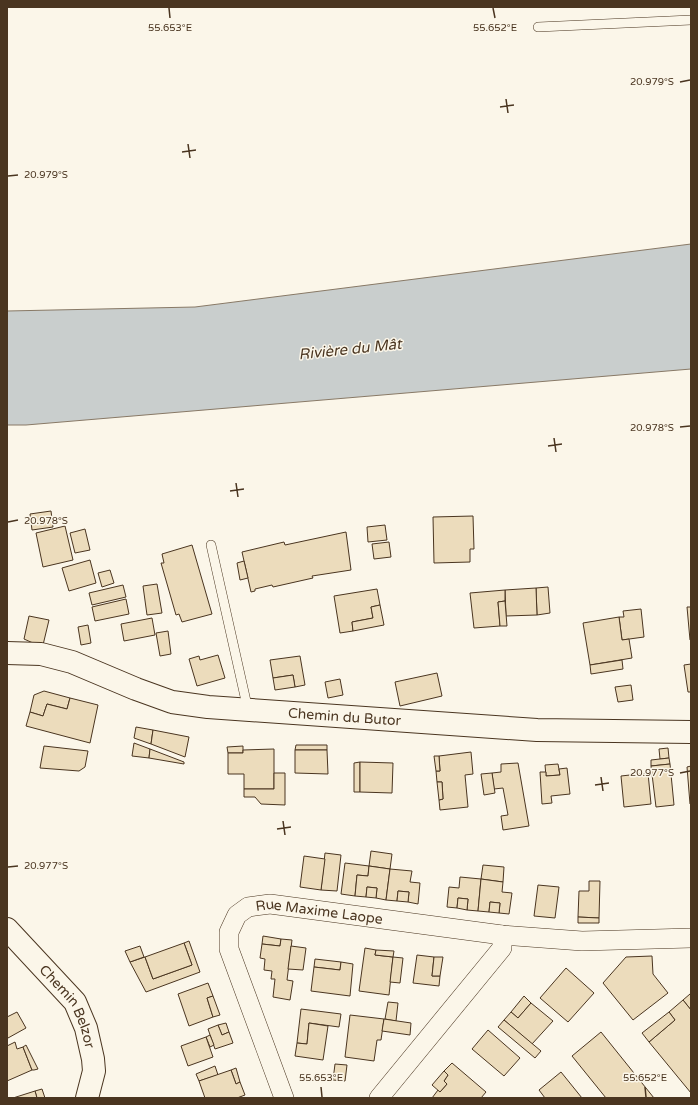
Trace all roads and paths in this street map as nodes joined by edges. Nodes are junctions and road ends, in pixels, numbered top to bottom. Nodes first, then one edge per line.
1 (691, 20) edge
2 (538, 28) dead end
3 (211, 545) dead end
4 (7, 653) edge
5 (248, 710) junction
6 (691, 732) edge
7 (7, 929) edge
8 (502, 935) junction
9 (691, 938) edge
10 (87, 1098) edge
11 (284, 1098) edge
12 (379, 1098) edge

1 - 2 lane
3 - 5 lane
4 - 5 street, Chemin du Butor
5 - 6 street, Chemin du Butor
7 - 10 street, Chemin Belzor
8 - 9 street, Rue Maxime Laope
8 - 11 street, Rue Maxime Laope
8 - 12 street

